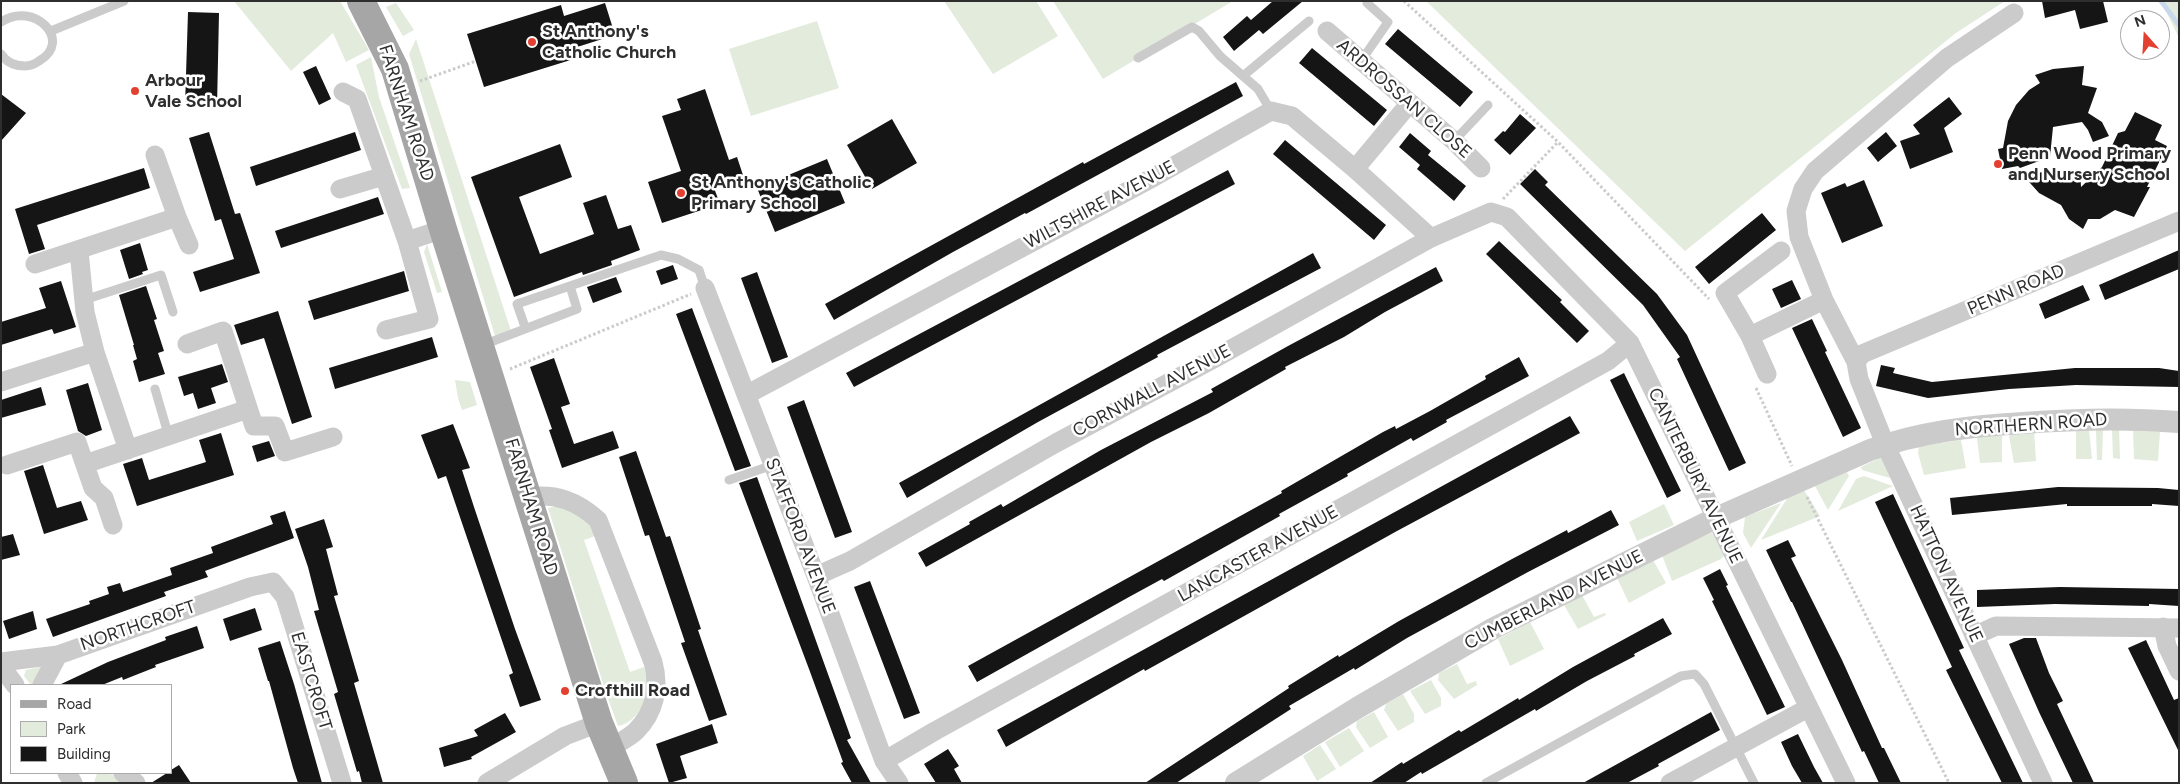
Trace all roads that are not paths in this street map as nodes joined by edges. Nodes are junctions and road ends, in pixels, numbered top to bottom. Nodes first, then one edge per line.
1 (124, 1) edge
2 (361, 1) edge
3 (1367, 3) dead end
4 (2014, 13) dead end
5 (1309, 21) dead end
6 (1, 22) edge
7 (51, 30) junction
8 (1327, 31) dead end
9 (1, 54) edge
10 (1138, 58) dead end
11 (1360, 61) junction
12 (1243, 76) junction
13 (343, 92) dead end
14 (1409, 104) junction
15 (1488, 105) dead end
16 (1271, 111) junction
17 (1454, 141) junction
18 (155, 155) dead end
19 (1481, 168) dead end
20 (1355, 169) junction
21 (384, 176) junction
22 (340, 189) dead end
23 (1490, 212) joint
24 (176, 217) junction
25 (2179, 221) edge
26 (443, 229) junction
27 (1431, 238) junction
28 (407, 241) junction
29 (189, 245) dead end
30 (79, 251) junction
31 (1781, 251) dead end
32 (35, 264) dead end
33 (570, 286) junction
34 (705, 288) joint
35 (84, 300) junction
36 (1824, 300) junction
37 (174, 312) dead end
38 (525, 327) junction
39 (386, 330) dead end
40 (1750, 336) junction
41 (1630, 343) junction
42 (187, 344) dead end
43 (480, 346) junction
44 (95, 352) junction
45 (1856, 362) junction
46 (1760, 378) road end
47 (1, 382) edge
48 (155, 389) dead end
49 (746, 395) junction
50 (248, 409) junction
51 (2179, 422) edge
52 (169, 437) junction
53 (333, 437) dead end
54 (1886, 444) junction
55 (128, 450) junction
56 (7, 464) dead end
57 (85, 464) junction
58 (773, 466) junction
59 (729, 480) dead end
60 (528, 497) junction
61 (1716, 518) junction
62 (113, 525) dead end
63 (816, 576) junction
64 (273, 582) joint
65 (2171, 628) edge
66 (1974, 636) junction
67 (58, 655) junction
68 (1, 664) edge
69 (2179, 671) edge
70 (14, 684) edge
71 (43, 684) edge
72 (1808, 708) junction
73 (599, 722) junction
74 (1736, 747) junction
75 (610, 748) junction
76 (884, 761) junction
77 (124, 774) edge
78 (136, 783) edge
79 (342, 783) edge
80 (487, 783) edge
81 (624, 783) edge
82 (898, 783) edge
83 (1236, 783) edge
84 (1486, 783) edge
85 (1670, 783) edge
86 (1754, 783) edge
87 (1846, 783) edge
88 (2043, 783) edge

1 - 7 lane
2 - 26 main road, FARNHAM ROAD
3 - 11 lane
4 - 36 street, HATTON AVENUE
5 - 12 lane
6 - 7 lane
7 - 9 lane
8 - 11 street, ARDROSSAN CLOSE
10 - 12 lane
11 - 14 street, ARDROSSAN CLOSE
12 - 16 lane
13 - 21 street
14 - 17 street, ARDROSSAN CLOSE
14 - 20 street
15 - 17 lane
16 - 20 street
16 - 49 street, WILTSHIRE AVENUE
17 - 19 street, ARDROSSAN CLOSE
18 - 24 street
20 - 27 street
21 - 22 street
21 - 28 street
23 - 27 street, CORNWALL AVENUE
23 - 41 street, CANTERBURY AVENUE
24 - 29 street
24 - 30 street
25 - 45 street, PENN ROAD
26 - 28 street
26 - 43 main road, FARNHAM ROAD
27 - 63 street, CORNWALL AVENUE
28 - 39 street
30 - 32 street
30 - 35 street
31 - 40 street
33 - 34 lane
33 - 38 lane
33 - 38 lane
34 - 49 street, STAFFORD AVENUE
35 - 37 lane
35 - 44 street
36 - 40 street
36 - 45 street, HATTON AVENUE
38 - 43 lane
40 - 46 street
41 - 61 street, CANTERBURY AVENUE
41 - 76 street, LANCASTER AVENUE
42 - 50 street
43 - 60 main road, FARNHAM ROAD
44 - 47 street
44 - 55 street
45 - 54 street, HATTON AVENUE
48 - 52 lane
49 - 58 street, STAFFORD AVENUE
50 - 52 street
50 - 53 street
51 - 54 street, NORTHERN ROAD
52 - 55 street
54 - 61 street, CUMBERLAND AVENUE
54 - 66 street, HATTON AVENUE
55 - 57 street
56 - 57 street
57 - 62 street
58 - 59 lane
58 - 63 street, STAFFORD AVENUE
60 - 73 main road, FARNHAM ROAD
60 - 75 street
61 - 72 street, CANTERBURY AVENUE
61 - 83 street, CUMBERLAND AVENUE
63 - 76 street, STAFFORD AVENUE
64 - 67 street, NORTHCROFT
64 - 79 street, EASTCROFT
65 - 66 street
65 - 69 street
66 - 88 street, HATTON AVENUE
67 - 68 street, NORTHCROFT
67 - 71 street
68 - 70 street
72 - 74 street
72 - 87 street, CANTERBURY AVENUE
73 - 75 main road, FARNHAM ROAD
73 - 80 street
74 - 84 lane
74 - 85 street
74 - 86 lane
75 - 81 main road, FARNHAM ROAD
76 - 82 street, STAFFORD AVENUE
77 - 78 street

